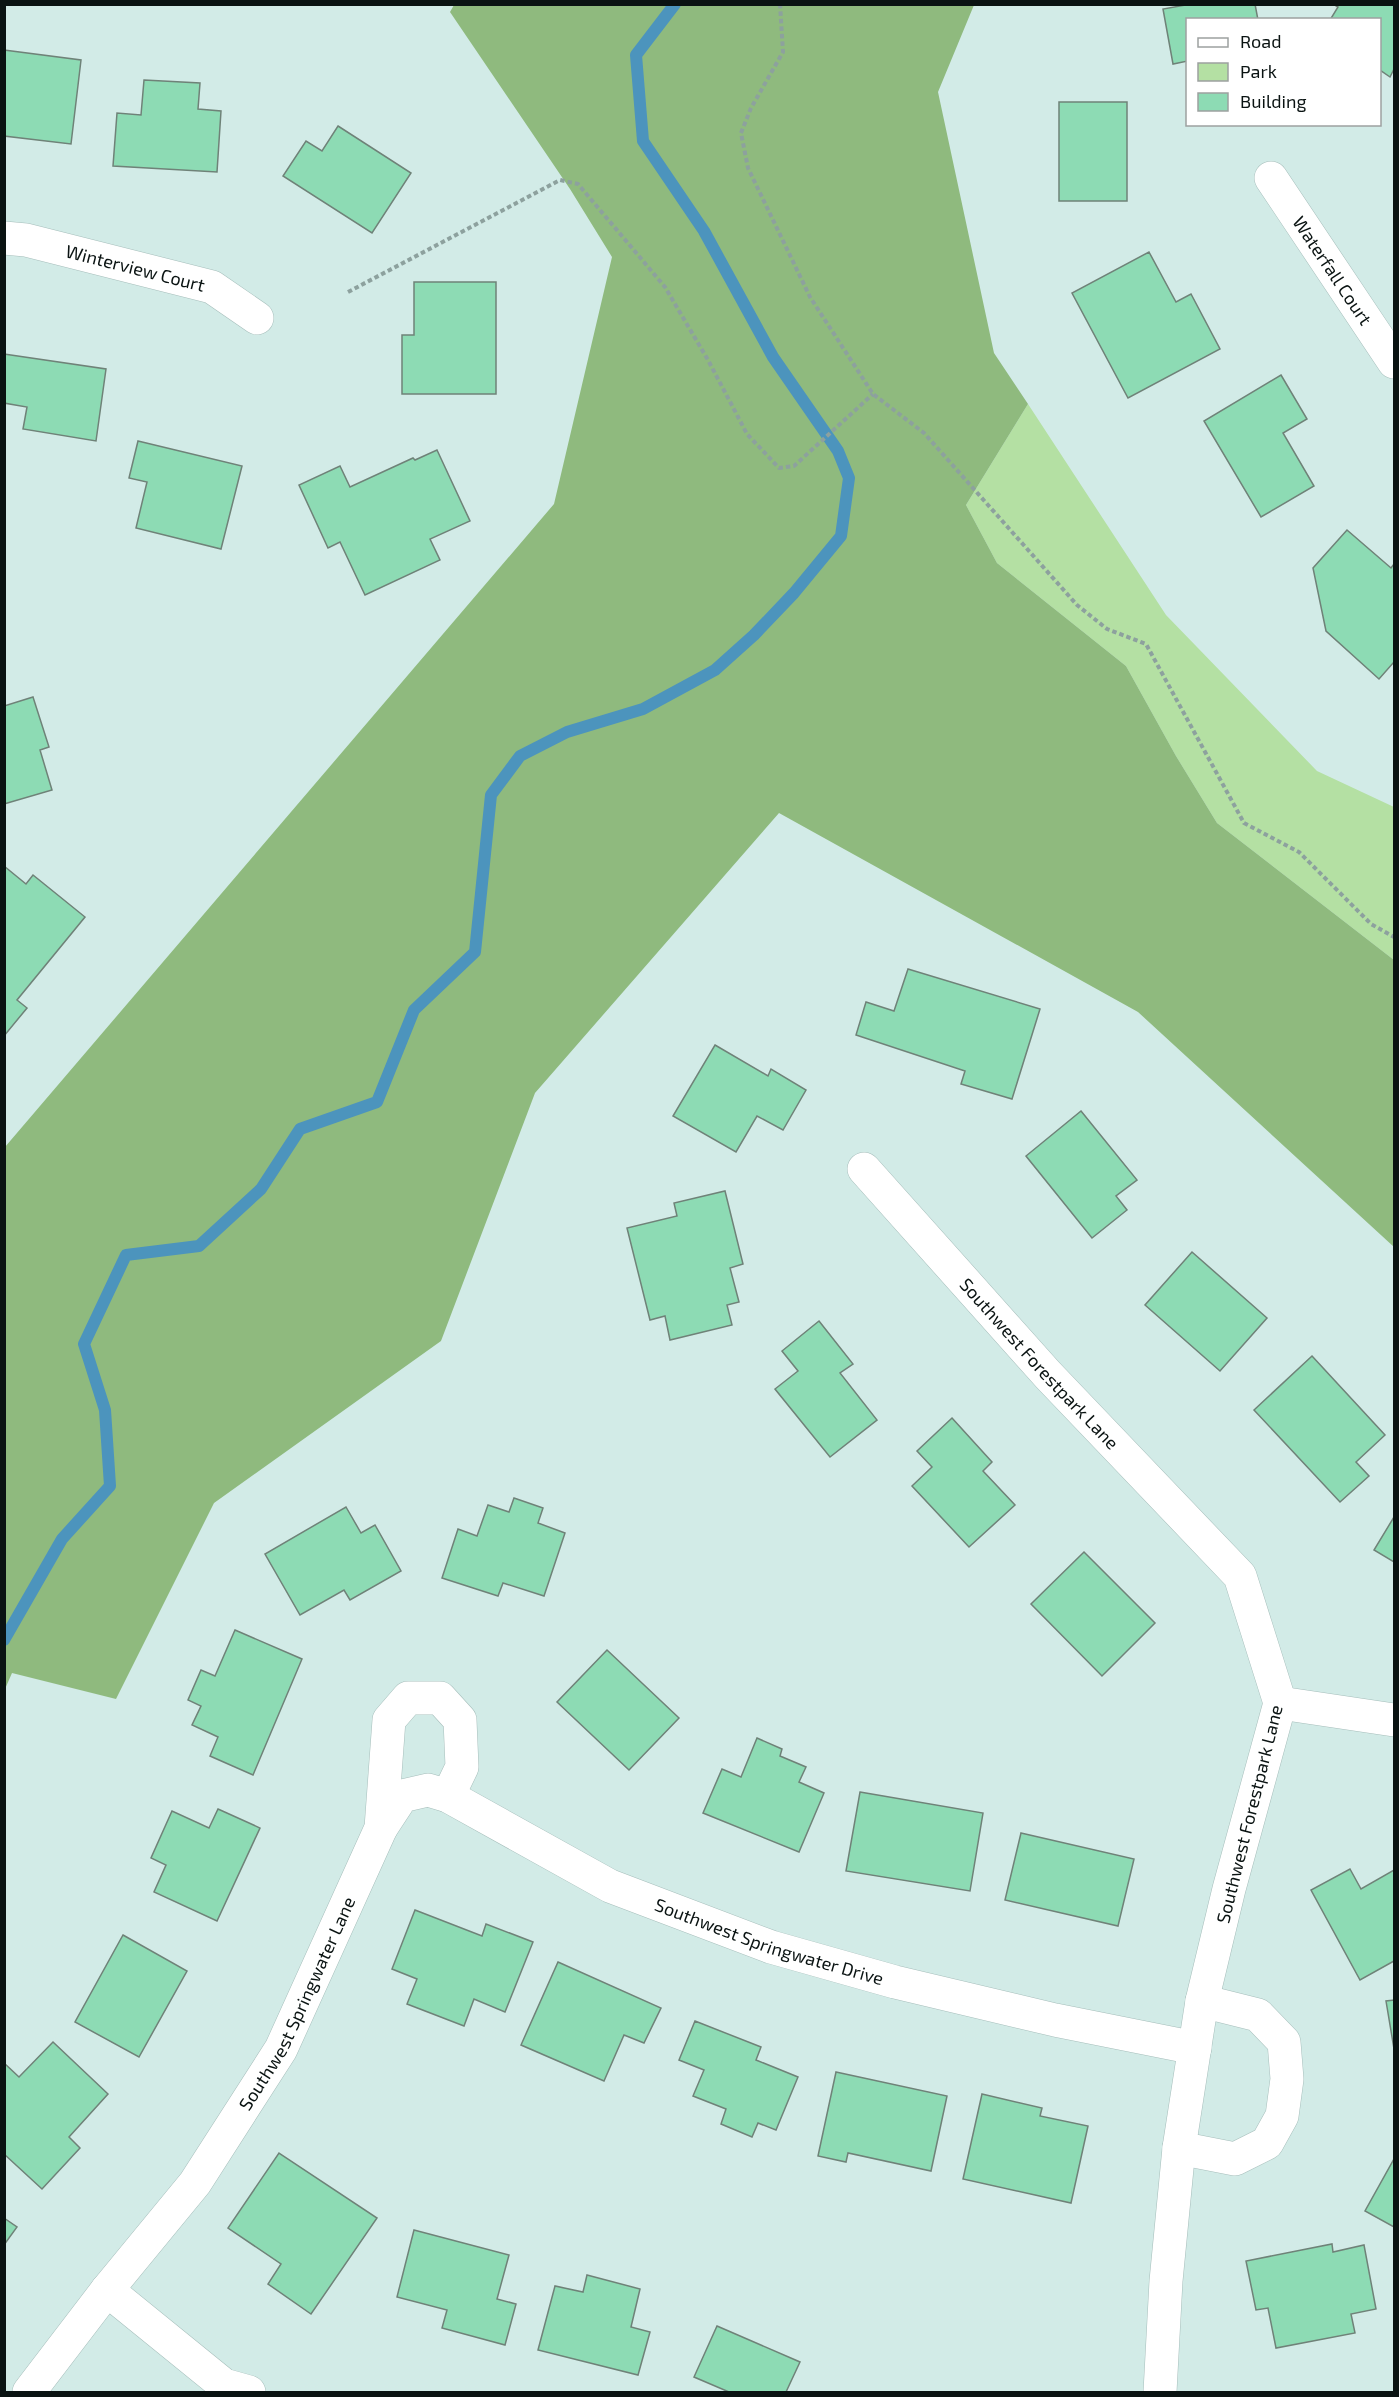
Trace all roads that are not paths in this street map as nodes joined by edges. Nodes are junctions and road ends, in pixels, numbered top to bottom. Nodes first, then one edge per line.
1 (1271, 178) dead end
2 (4, 238) edge
3 (257, 318) dead end
4 (1395, 362) edge
5 (864, 1169) dead end
6 (1280, 1703) junction
7 (1395, 1720) edge
8 (448, 1796) junction
9 (381, 1828) junction
10 (1202, 2001) junction
11 (1195, 2049) junction
12 (1179, 2148) junction
13 (107, 2290) junction
14 (29, 2392) edge
15 (249, 2392) edge
16 (1160, 2392) edge

1 - 4 street, Waterfall Court
2 - 3 street, Winterview Court
5 - 6 street, Southwest Forestpark Lane
6 - 7 street
6 - 10 street, Southwest Forestpark Lane
8 - 9 street, Southwest Springwater Drive
8 - 9 street, Southwest Springwater Lane
8 - 11 street, Southwest Springwater Drive
9 - 13 street, Southwest Springwater Lane
10 - 11 street, Southwest Forestpark Lane
10 - 12 street
11 - 12 street, Southwest Forestpark Lane
12 - 16 street, Southwest Forestpark Lane
13 - 14 street, Southwest Springwater Lane
13 - 15 street

